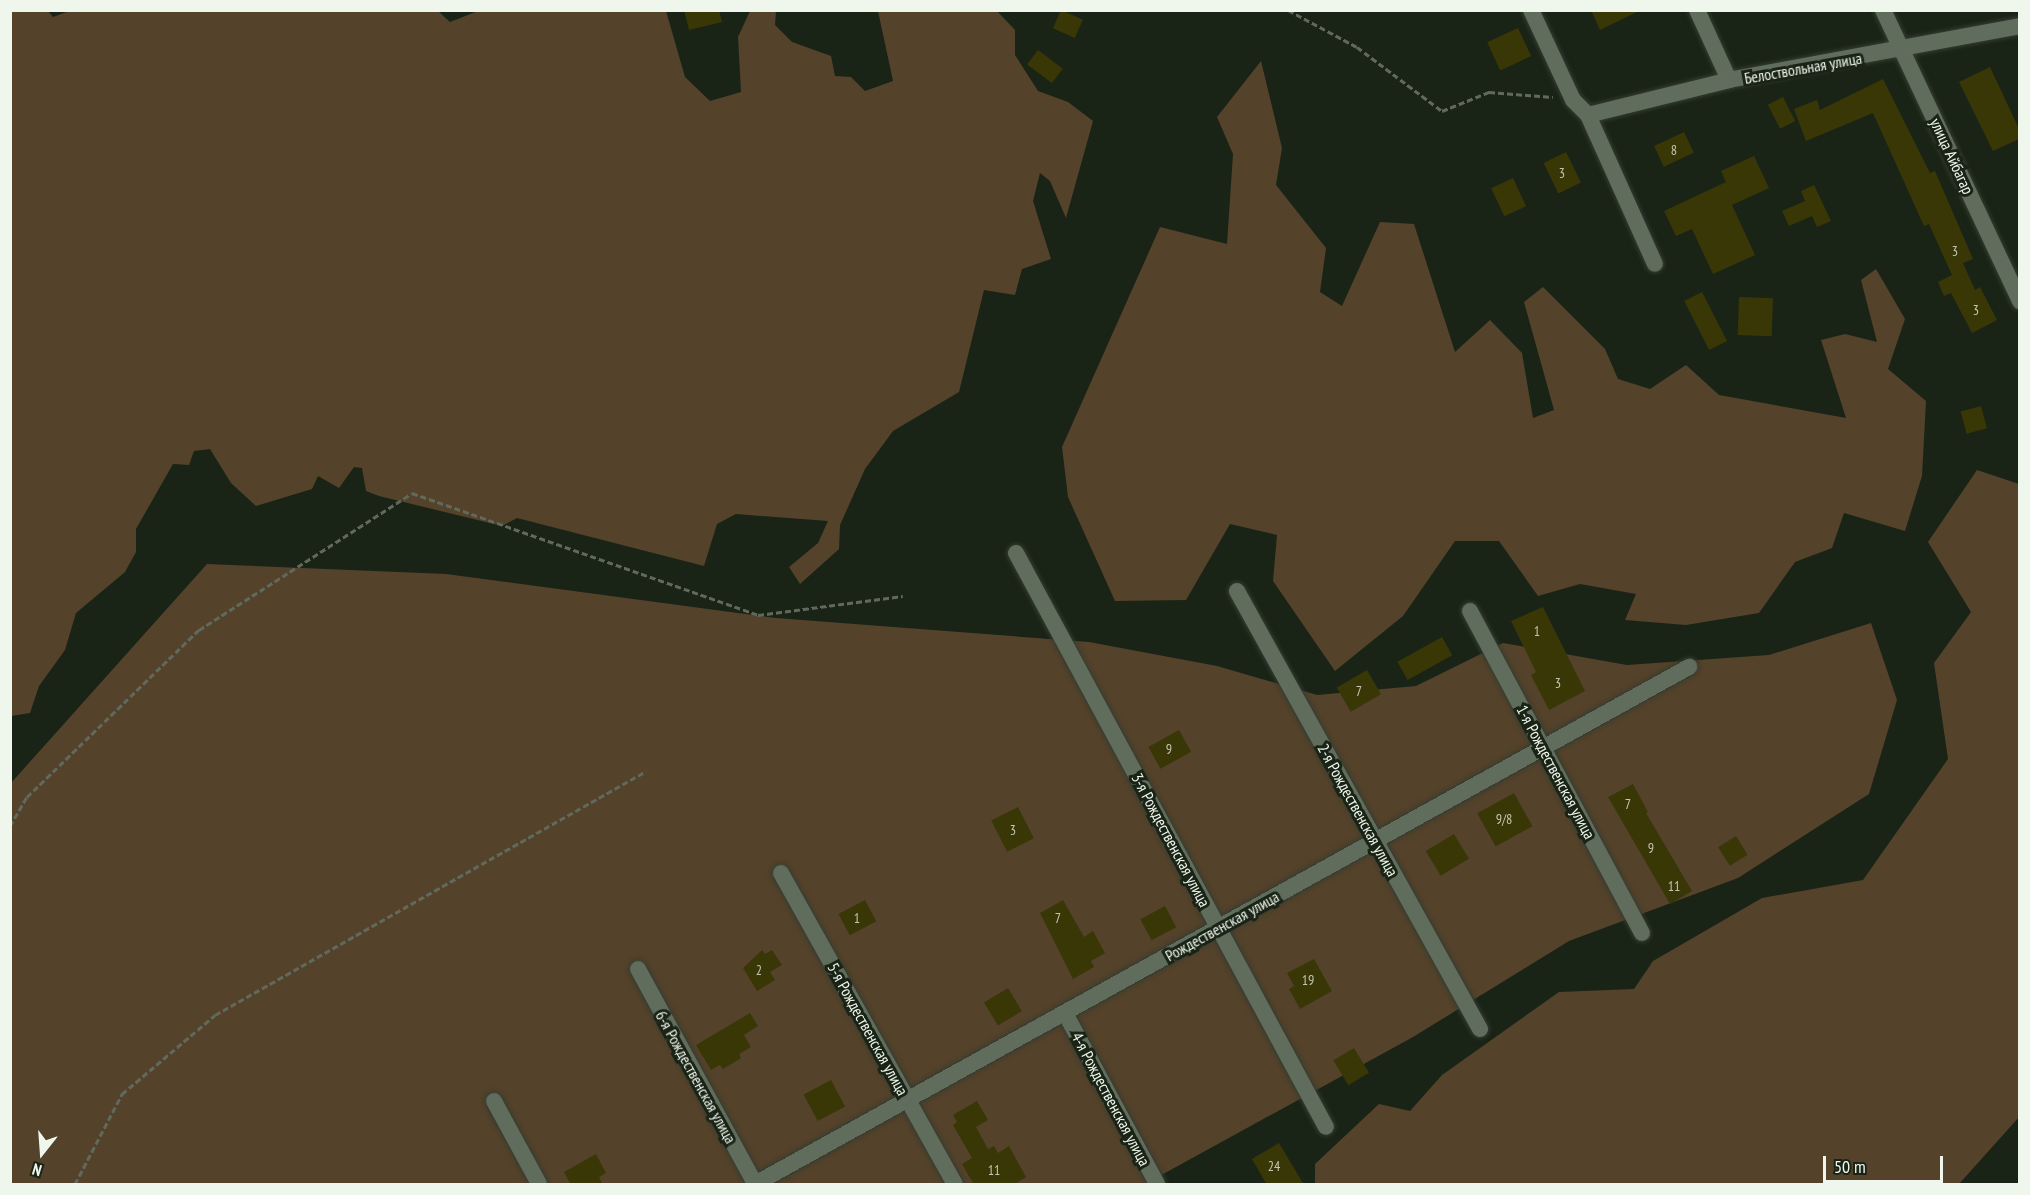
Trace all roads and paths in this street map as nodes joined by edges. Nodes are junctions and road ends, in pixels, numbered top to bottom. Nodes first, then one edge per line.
1 (1288, 10) edge
2 (1531, 10) edge
3 (1697, 10) edge
4 (1883, 10) edge
5 (2019, 26) edge
6 (1903, 51) junction
7 (1729, 80) junction
8 (1573, 100) junction
9 (1588, 115) junction
10 (1655, 264) dead end
11 (2019, 301) edge
12 (1016, 553) dead end
13 (1237, 591) dead end
14 (903, 596) dead end
15 (1470, 611) dead end
16 (1689, 667) dead end
17 (1543, 748) junction
18 (646, 771) dead end
19 (10, 826) edge
20 (1376, 841) junction
21 (781, 873) dead end
22 (1218, 928) junction
23 (1642, 933) dead end
24 (638, 969) dead end
25 (1065, 1013) junction
26 (1480, 1029) dead end
27 (908, 1100) junction
28 (494, 1101) dead end
29 (1326, 1127) dead end
30 (75, 1185) edge
31 (539, 1185) edge
32 (755, 1185) edge
33 (955, 1185) edge
34 (1157, 1185) edge

1 - 8 path
2 - 8 street
3 - 7 street
4 - 6 street, улица Айбагар
5 - 6 street, Белоствольная улица
6 - 7 street, Белоствольная улица
6 - 11 street, улица Айбагар
7 - 9 street, Белоствольная улица
8 - 9 street
9 - 10 street
12 - 22 street, 3-я Рождественская улица
13 - 20 street, 2-я Рождественская улица
14 - 19 path
15 - 17 street, 1-я Рождественская улица
16 - 17 street, Рождественская улица
17 - 20 street, Рождественская улица
17 - 23 street, 1-я Рождественская улица
18 - 30 path
20 - 22 street, Рождественская улица
20 - 26 street, 2-я Рождественская улица
21 - 27 street, 5-я Рождественская улица
22 - 25 street, Рождественская улица
22 - 29 street, 3-я Рождественская улица
24 - 32 street, 6-я Рождественская улица
25 - 27 street, Рождественская улица
25 - 34 street, 4-я Рождественская улица
27 - 32 street, Рождественская улица
27 - 33 street, 5-я Рождественская улица
28 - 31 street

